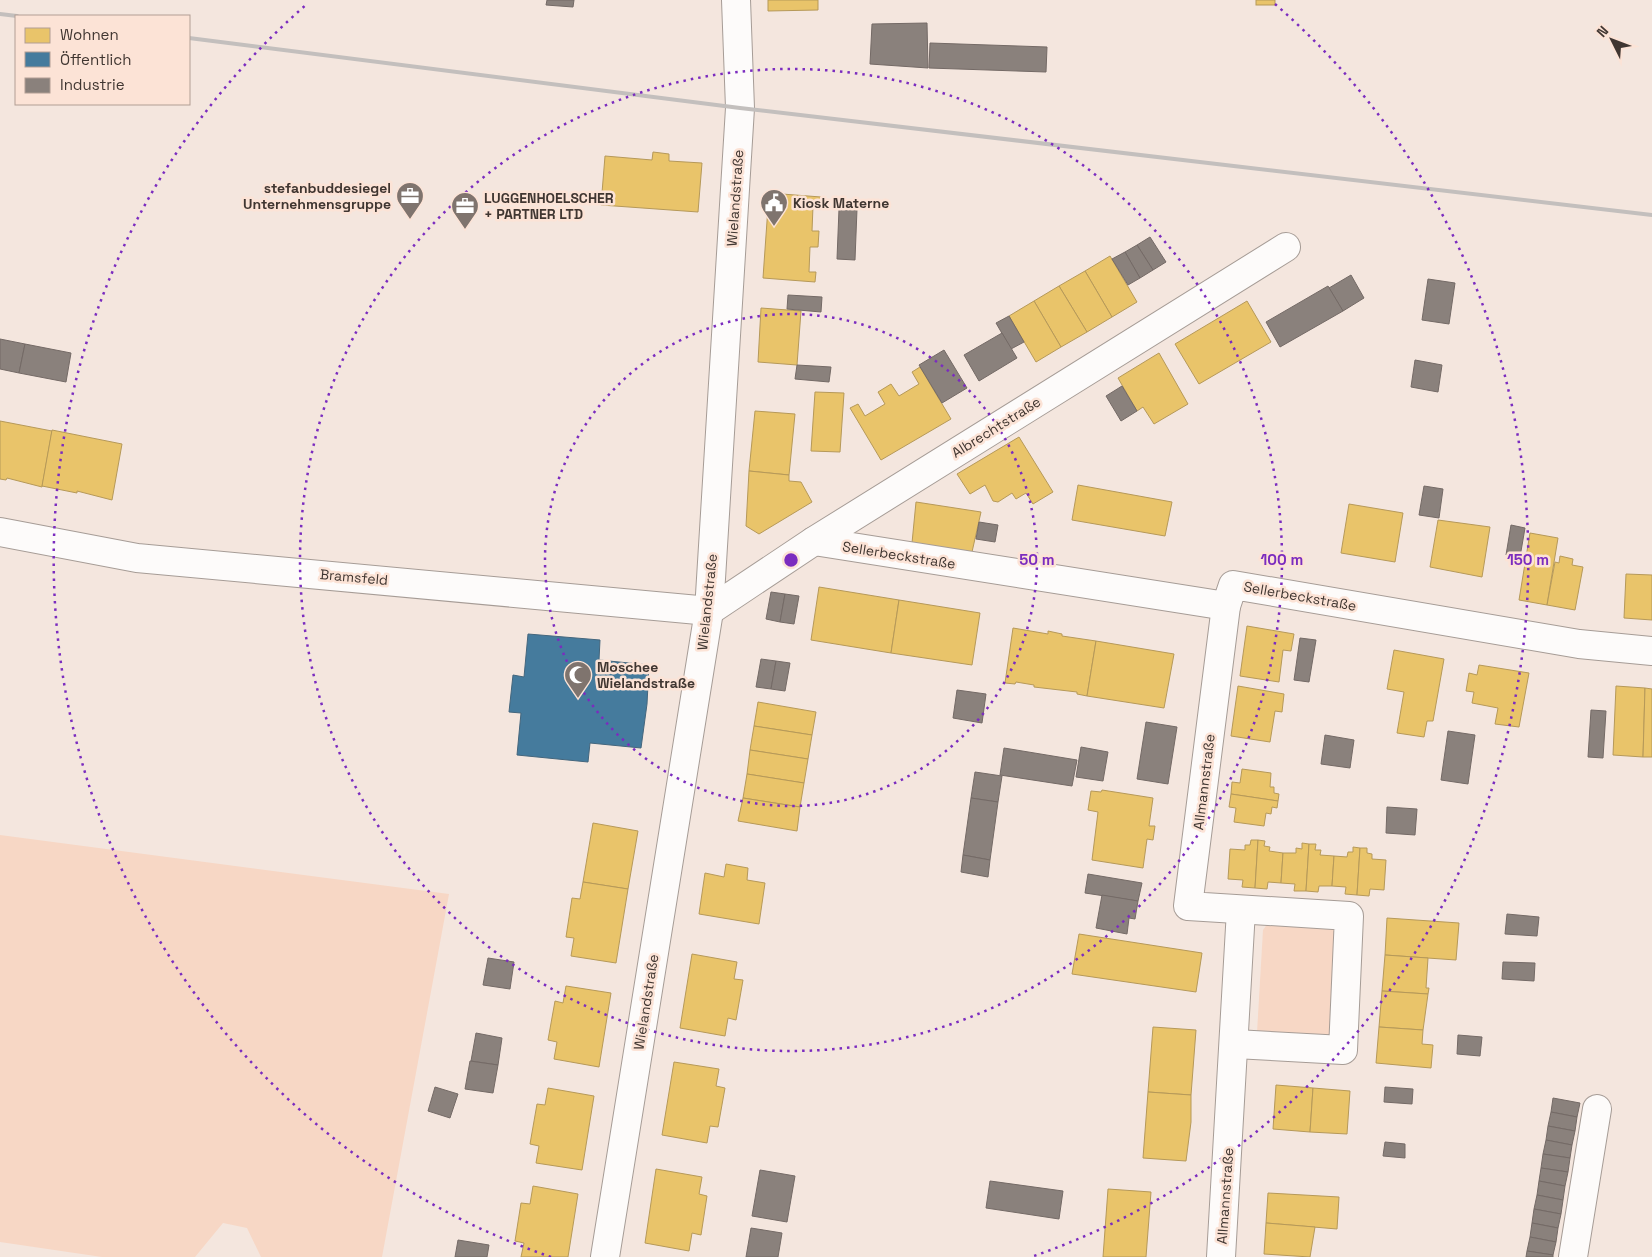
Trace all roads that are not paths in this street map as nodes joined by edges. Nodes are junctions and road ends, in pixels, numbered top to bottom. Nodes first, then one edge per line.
1 (736, 0) edge
2 (1286, 248) dead end
3 (0, 532) edge
4 (814, 541) junction
5 (1226, 606) junction
6 (709, 611) junction
7 (1652, 651) edge
8 (1241, 910) junction
9 (1234, 1044) junction
10 (1597, 1109) dead end
11 (605, 1257) edge
12 (1220, 1257) edge
13 (1573, 1257) edge

1 - 6 street, Wielandstraße
2 - 4 street, Albrechtstraße
3 - 6 street, Bramsfeld
4 - 5 street, Sellerbeckstraße
4 - 6 street, Albrechtstraße
5 - 7 street, Sellerbeckstraße
5 - 8 street, Allmannstraße
6 - 11 street, Wielandstraße
8 - 9 street, Allmannstraße
8 - 9 street, Allmannstraße
9 - 12 street, Allmannstraße
10 - 13 street

